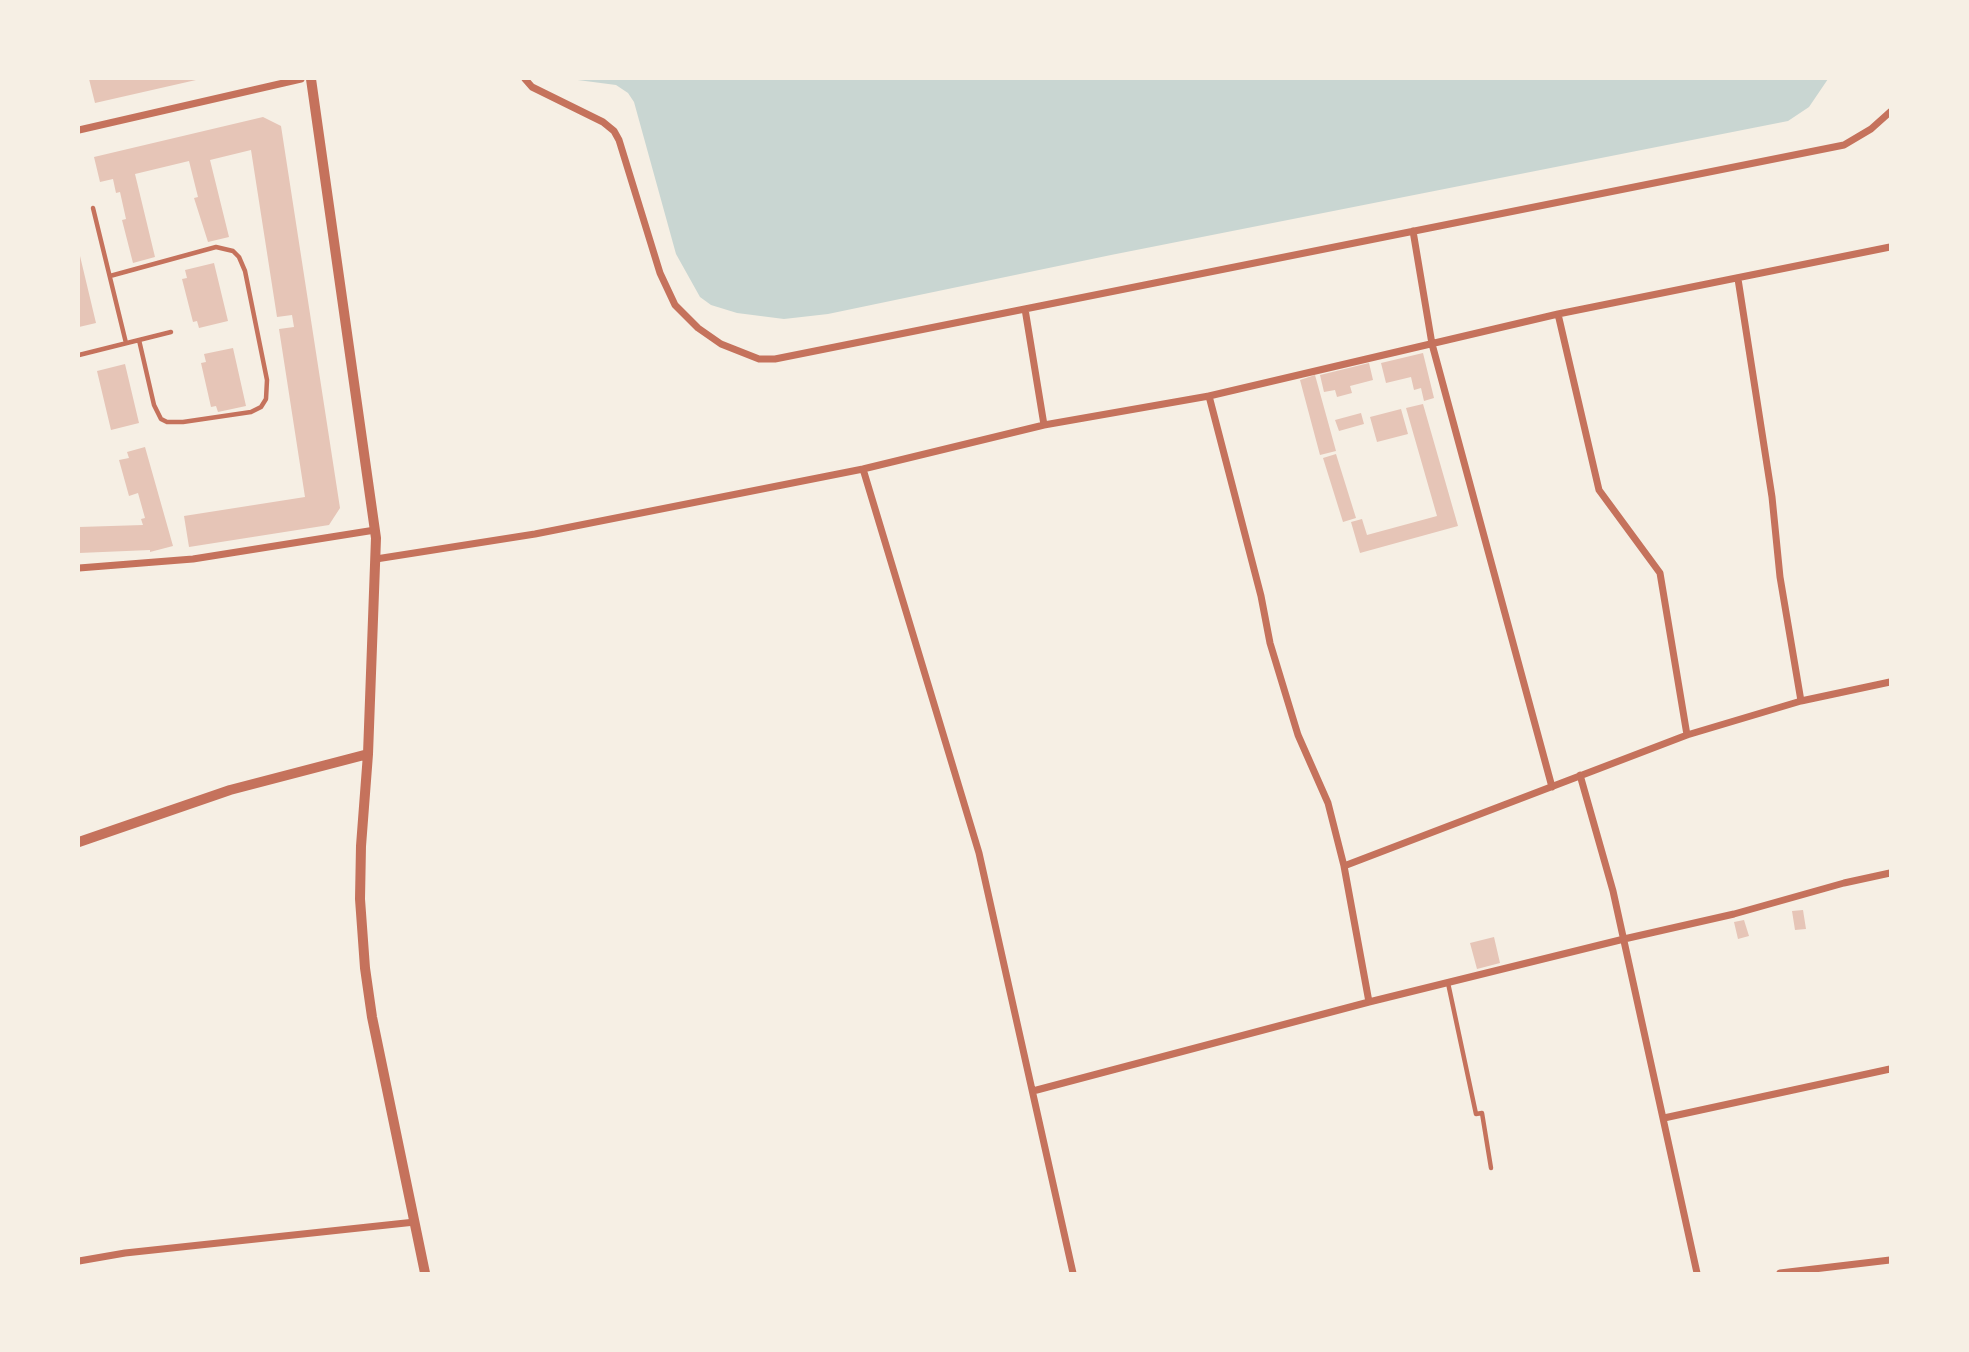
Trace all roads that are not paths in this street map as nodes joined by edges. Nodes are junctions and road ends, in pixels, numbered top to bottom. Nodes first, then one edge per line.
1 (301, 79) edge
2 (311, 79) edge
3 (525, 79) edge
4 (1890, 112) edge
5 (79, 130) edge
6 (93, 208) dead end
7 (1413, 231) junction
8 (1890, 247) edge
9 (110, 276) junction
10 (1738, 279) junction
11 (1024, 309) junction
12 (1558, 314) junction
13 (171, 332) dead end
14 (138, 340) junction
15 (127, 343) junction
16 (1432, 344) junction
17 (79, 355) edge
18 (1209, 396) junction
19 (1044, 425) junction
20 (863, 469) junction
21 (375, 530) junction
22 (376, 559) junction
23 (79, 568) edge
24 (1890, 682) edge
25 (1801, 701) junction
26 (1687, 735) junction
27 (368, 754) junction
28 (1580, 775) junction
29 (1552, 787) junction
30 (79, 842) edge
31 (1345, 866) junction
32 (1890, 873) edge
33 (1624, 939) junction
34 (1448, 982) junction
35 (1369, 1002) junction
36 (1890, 1069) edge
37 (1033, 1091) junction
38 (1664, 1118) junction
39 (1491, 1168) dead end
40 (415, 1222) junction
41 (79, 1261) edge
42 (1890, 1261) edge
43 (425, 1273) edge
44 (1073, 1273) edge
45 (1697, 1273) edge
46 (1780, 1273) edge

1 - 5 street
2 - 21 street
3 - 11 street
4 - 7 street
6 - 9 lane
7 - 11 street
7 - 16 street
8 - 10 street
9 - 14 lane
9 - 15 lane
10 - 12 street
10 - 25 street
11 - 19 street
12 - 16 street
12 - 26 street
13 - 14 lane
14 - 15 lane
15 - 17 lane
16 - 18 street
16 - 29 street
18 - 19 street
18 - 31 street
19 - 20 street
20 - 22 street
20 - 37 street
21 - 22 street
21 - 23 street
22 - 27 street
24 - 25 street
25 - 26 street
26 - 28 street
27 - 30 street
27 - 40 street
28 - 29 street
28 - 33 street
29 - 31 street
31 - 35 street
32 - 33 street
33 - 34 street
33 - 38 street
34 - 35 street
34 - 39 lane
35 - 37 street
36 - 38 street
37 - 44 street
38 - 45 street
40 - 41 street
40 - 43 street
42 - 46 street

